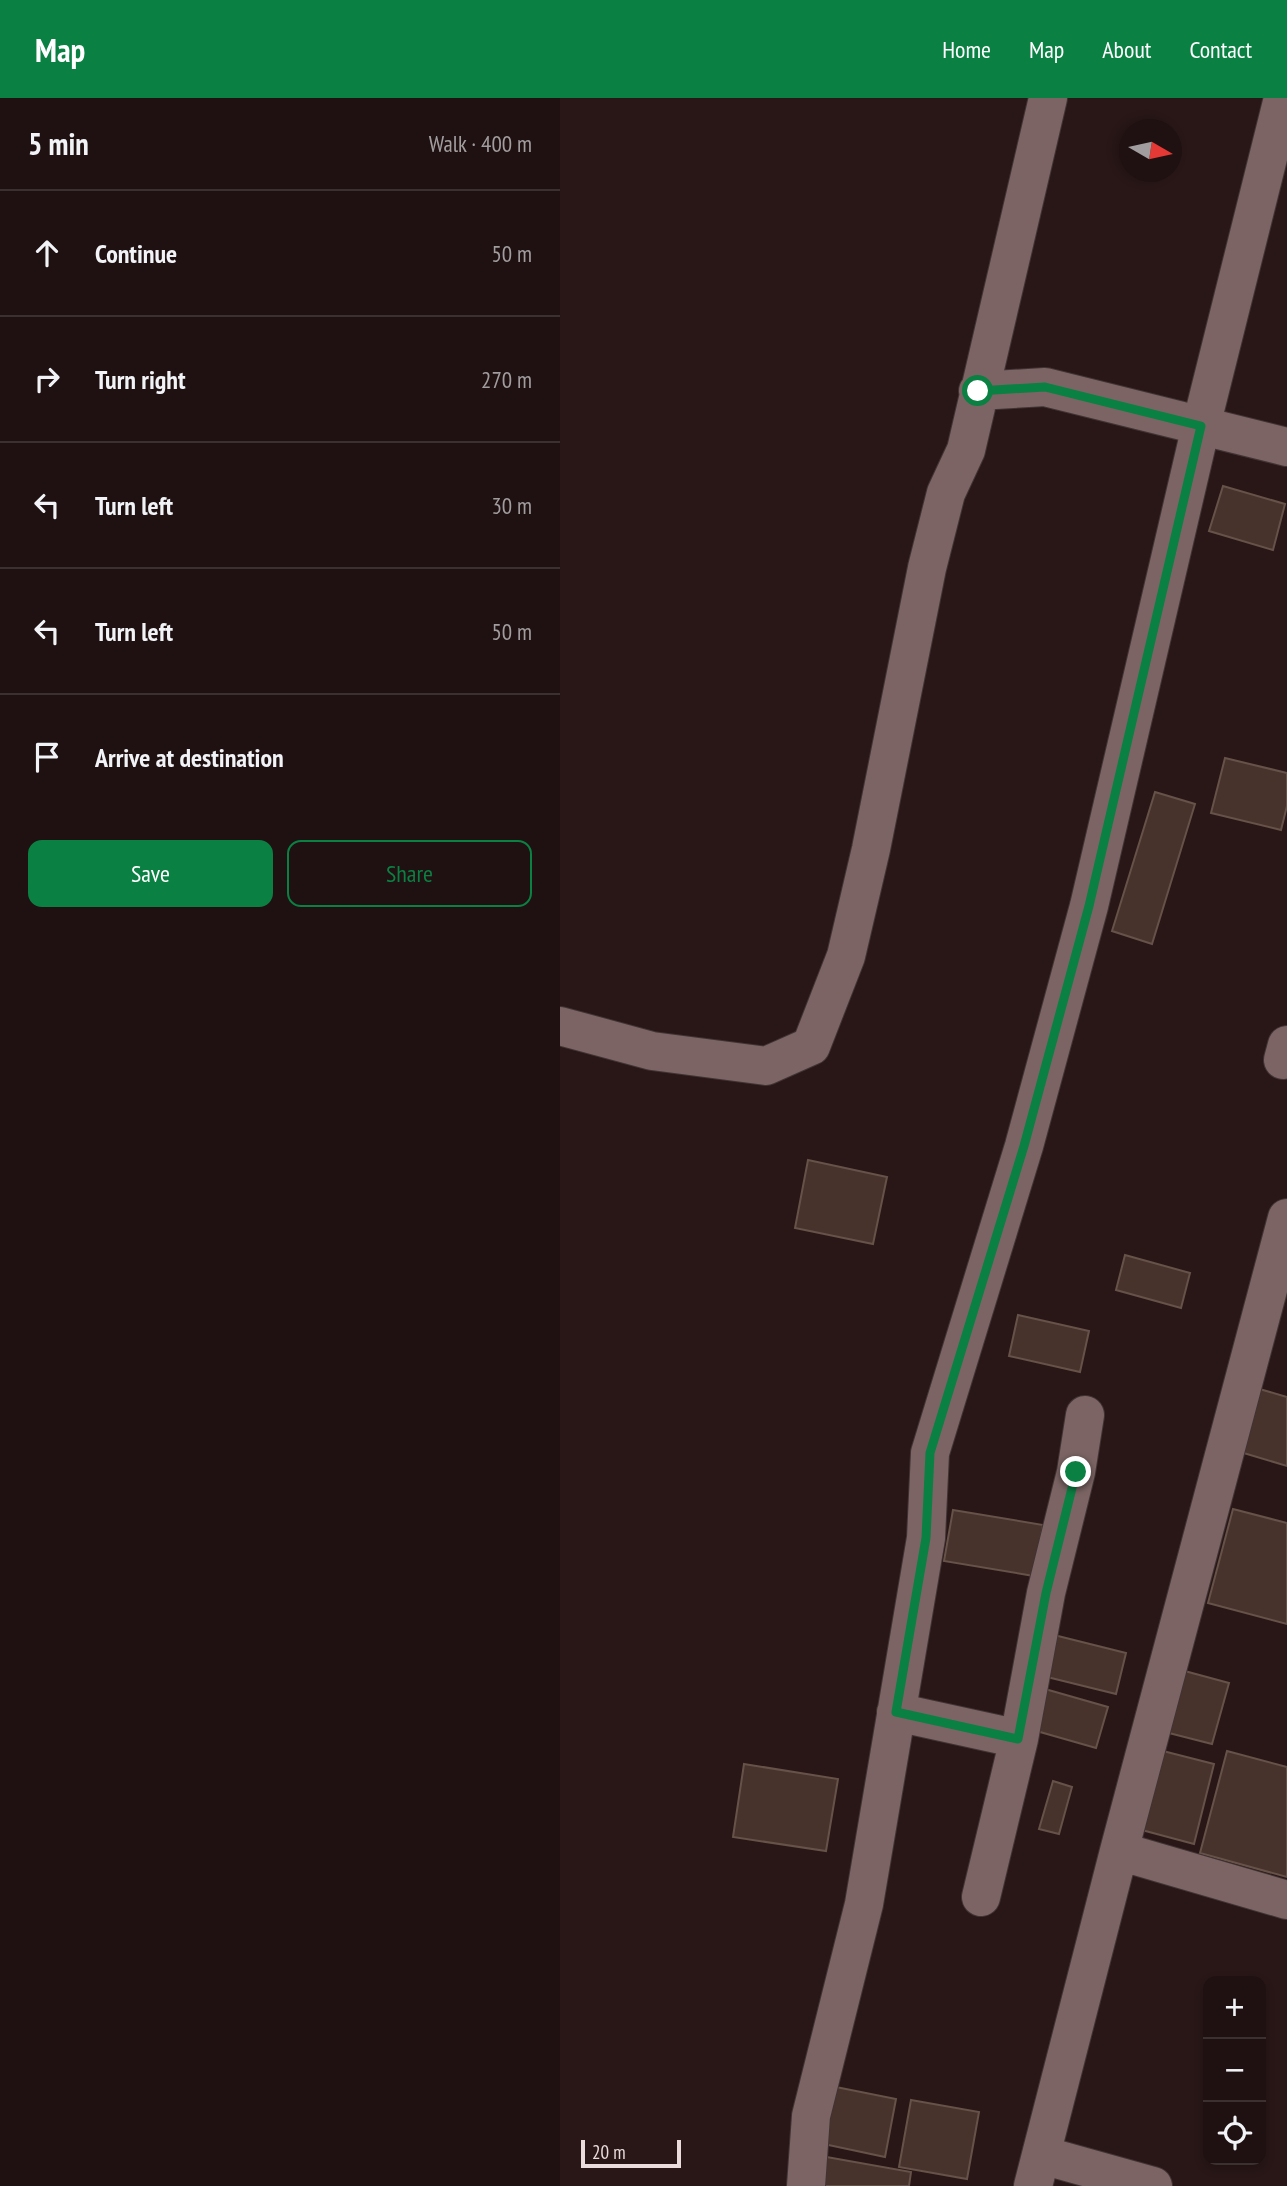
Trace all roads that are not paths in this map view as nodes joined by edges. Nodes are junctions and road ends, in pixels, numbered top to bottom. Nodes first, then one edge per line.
1 (1048, 98) edge
2 (1283, 98) edge
3 (978, 391) junction
4 (1201, 426) junction
5 (1287, 447) edge
6 (560, 1027) edge
7 (1287, 1218) edge
8 (1085, 1415) dead end
9 (896, 1712) junction
10 (1018, 1739) junction
11 (1119, 1851) junction
12 (981, 1897) dead end
13 (1287, 1900) edge
14 (1038, 2170) edge
15 (806, 2186) edge
16 (1153, 2186) edge

1 - 3 street
2 - 4 street
3 - 4 street
3 - 6 street
4 - 5 street
4 - 9 street
7 - 11 street
8 - 10 street
9 - 10 street
9 - 15 street
10 - 12 street
11 - 13 street
11 - 14 street
14 - 16 street

